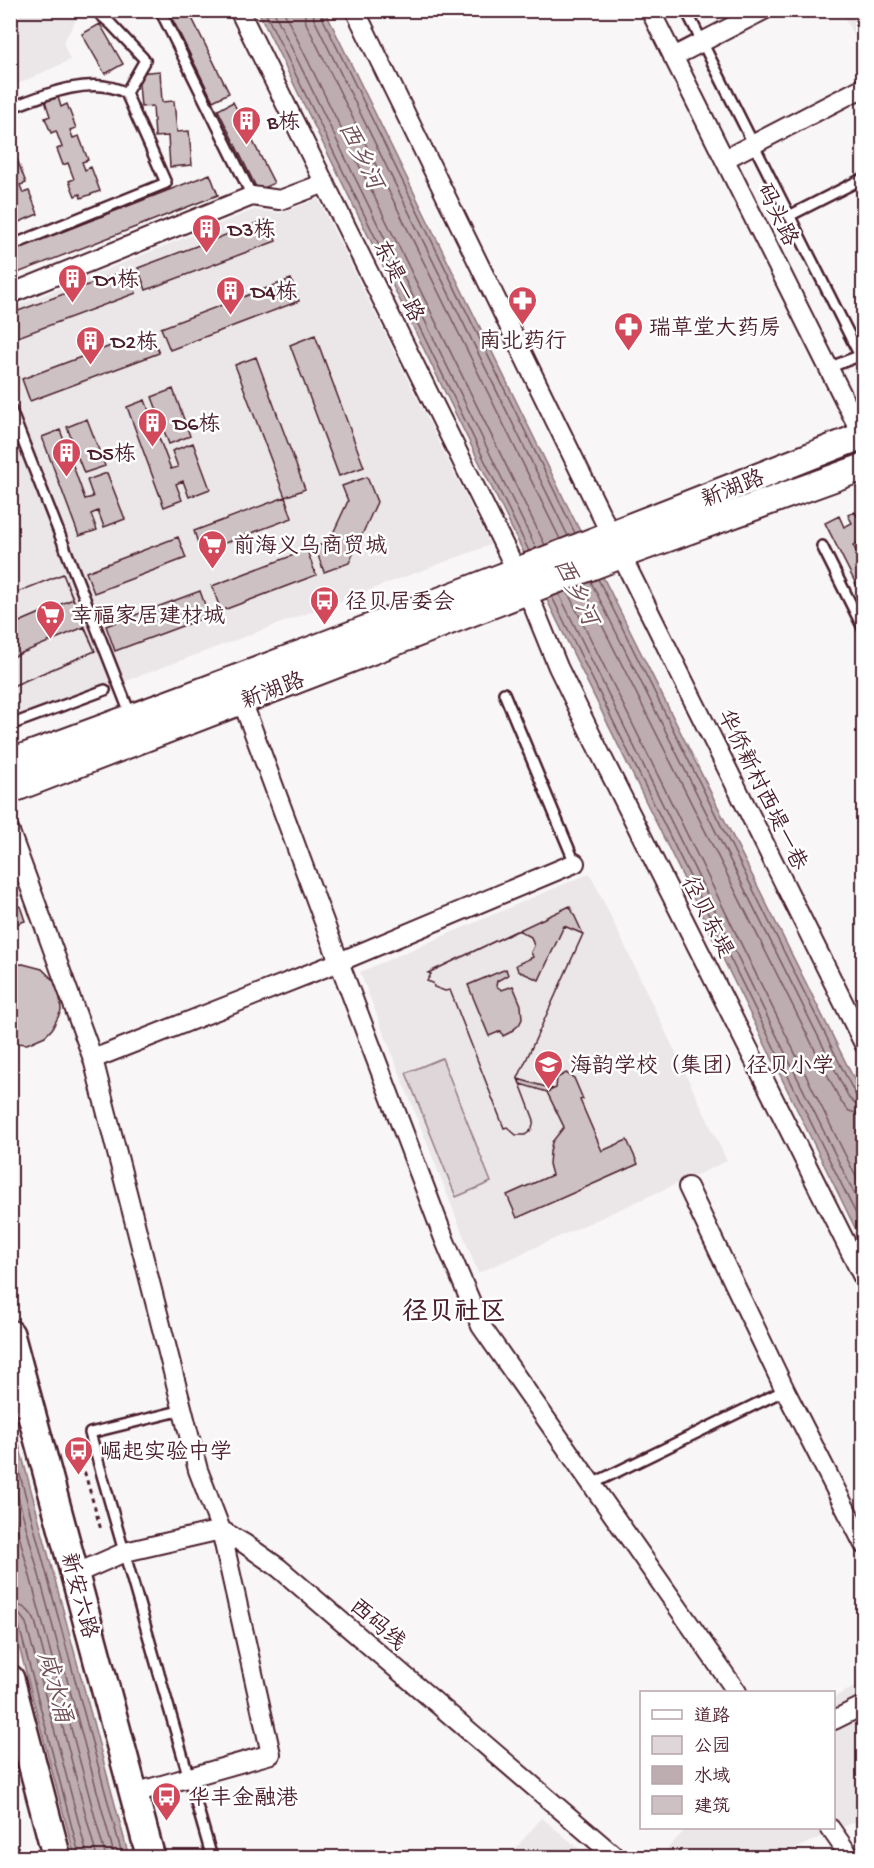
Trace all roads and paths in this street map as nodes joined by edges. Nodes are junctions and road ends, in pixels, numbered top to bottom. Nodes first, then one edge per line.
1 (94, 10) edge
2 (160, 10) edge
3 (239, 10) edge
4 (355, 10) edge
5 (650, 10) edge
6 (686, 10) edge
7 (764, 10) edge
8 (740, 16) edge
9 (702, 42) junction
10 (673, 57) junction
11 (864, 87) edge
12 (126, 93) junction
13 (10, 108) edge
14 (753, 144) junction
15 (725, 159) junction
16 (864, 178) edge
17 (325, 183) junction
18 (252, 196) junction
19 (789, 216) junction
20 (10, 246) edge
21 (10, 294) edge
22 (862, 355) edge
23 (828, 368) junction
24 (10, 408) edge
25 (863, 437) edge
26 (864, 467) edge
27 (822, 546) dead end
28 (610, 547) junction
29 (525, 581) junction
30 (864, 630) edge
31 (105, 690) dead end
32 (238, 691) junction
33 (504, 693) dead end
34 (132, 718) junction
35 (10, 725) edge
36 (10, 762) edge
37 (10, 790) edge
38 (10, 832) edge
39 (575, 864) joint
40 (339, 962) junction
41 (864, 1044) edge
42 (93, 1059) junction
43 (688, 1187) dead end
44 (864, 1279) edge
45 (10, 1334) edge
46 (785, 1390) junction
47 (183, 1410) junction
48 (82, 1463) dead end
49 (592, 1484) junction
50 (101, 1530) dead end
51 (221, 1530) junction
52 (864, 1545) edge
53 (125, 1552) junction
54 (75, 1574) junction
55 (10, 1679) edge
56 (736, 1691) edge
57 (864, 1705) edge
58 (835, 1720) edge
59 (190, 1777) junction
60 (134, 1793) junction
61 (831, 1829) edge
62 (57, 1857) edge
63 (151, 1857) edge
64 (212, 1857) edge
65 (617, 1857) edge
66 (851, 1857) edge

1 - 12 lane
2 - 18 lane
3 - 17 street, 东堤一路
4 - 28 street, 华侨新村西堤一巷
5 - 10 street, 码头路
6 - 9 lane
7 - 8 street
8 - 9 street
9 - 10 street
9 - 14 lane
10 - 15 street, 码头路
11 - 14 street
12 - 13 lane
12 - 20 lane
14 - 15 street
14 - 19 lane
15 - 23 street, 码头路
16 - 19 lane
17 - 18 street
17 - 29 street, 东堤一路
18 - 21 street
19 - 22 lane
22 - 23 lane
23 - 25 street, 码头路
24 - 34 lane
25 - 28 main road, 新湖路
26 - 28 main road, 新湖路
27 - 30 lane
28 - 29 main road, 新湖路
28 - 41 street, 华侨新村西堤一巷
29 - 32 main road, 新湖路
29 - 44 street, 径贝东堤
31 - 35 lane
32 - 34 main road, 新湖路
32 - 37 main road, 新湖路
32 - 40 street
33 - 39 lane
34 - 36 main road, 新湖路
38 - 42 street
39 - 40 street
40 - 42 street
40 - 49 street
42 - 47 street
43 - 46 street
45 - 54 main road, 新安六路
46 - 49 lane
46 - 52 street
47 - 51 street
47 - 53 lane
48 - 50 path
49 - 56 street
51 - 53 street
51 - 59 street
51 - 65 street, 西码线
53 - 54 street
53 - 59 lane
54 - 60 main road, 新安六路
55 - 62 main road
57 - 58 street
59 - 60 street
59 - 64 lane
60 - 63 main road, 新安六路
61 - 66 street

